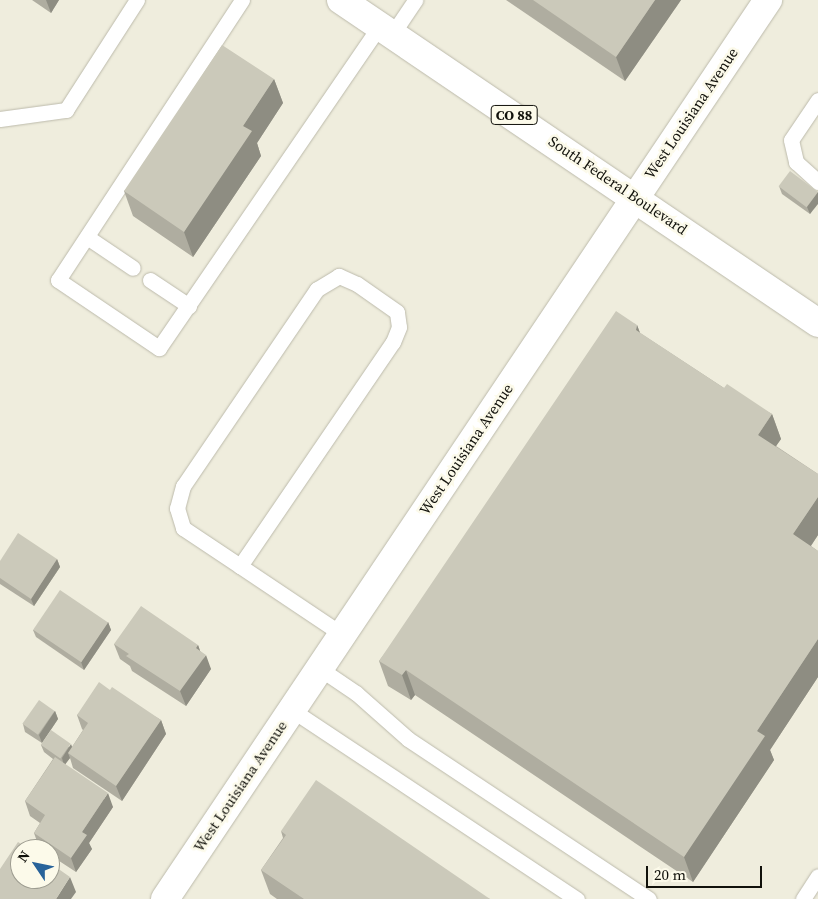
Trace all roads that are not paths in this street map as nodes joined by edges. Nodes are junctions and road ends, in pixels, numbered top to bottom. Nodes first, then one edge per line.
1 (137, 0) edge
2 (242, 0) edge
3 (341, 0) edge
4 (414, 0) edge
5 (768, 0) edge
6 (387, 29) junction
7 (818, 100) edge
8 (0, 119) edge
9 (818, 182) edge
10 (635, 196) junction
11 (86, 236) junction
12 (133, 268) dead end
13 (150, 280) dead end
14 (189, 306) junction
15 (818, 323) edge
16 (240, 566) junction
17 (343, 635) junction
18 (319, 668) junction
19 (292, 710) junction
20 (818, 876) edge
21 (169, 897) edge
22 (576, 899) edge
23 (650, 899) edge
24 (803, 899) edge

1 - 8 lane
2 - 11 lane
3 - 6 street, South Federal Boulevard / CO 88
4 - 6 lane
5 - 10 street, West Louisiana Avenue
6 - 10 street, South Federal Boulevard / CO 88
6 - 14 lane
7 - 9 lane
10 - 15 street, South Federal Boulevard / CO 88
10 - 17 street, West Louisiana Avenue
11 - 12 lane
11 - 14 lane
13 - 14 lane
16 - 16 lane
16 - 17 lane
17 - 18 street, West Louisiana Avenue
18 - 19 street, West Louisiana Avenue
18 - 23 lane
19 - 21 street, West Louisiana Avenue
19 - 22 lane
20 - 24 lane

